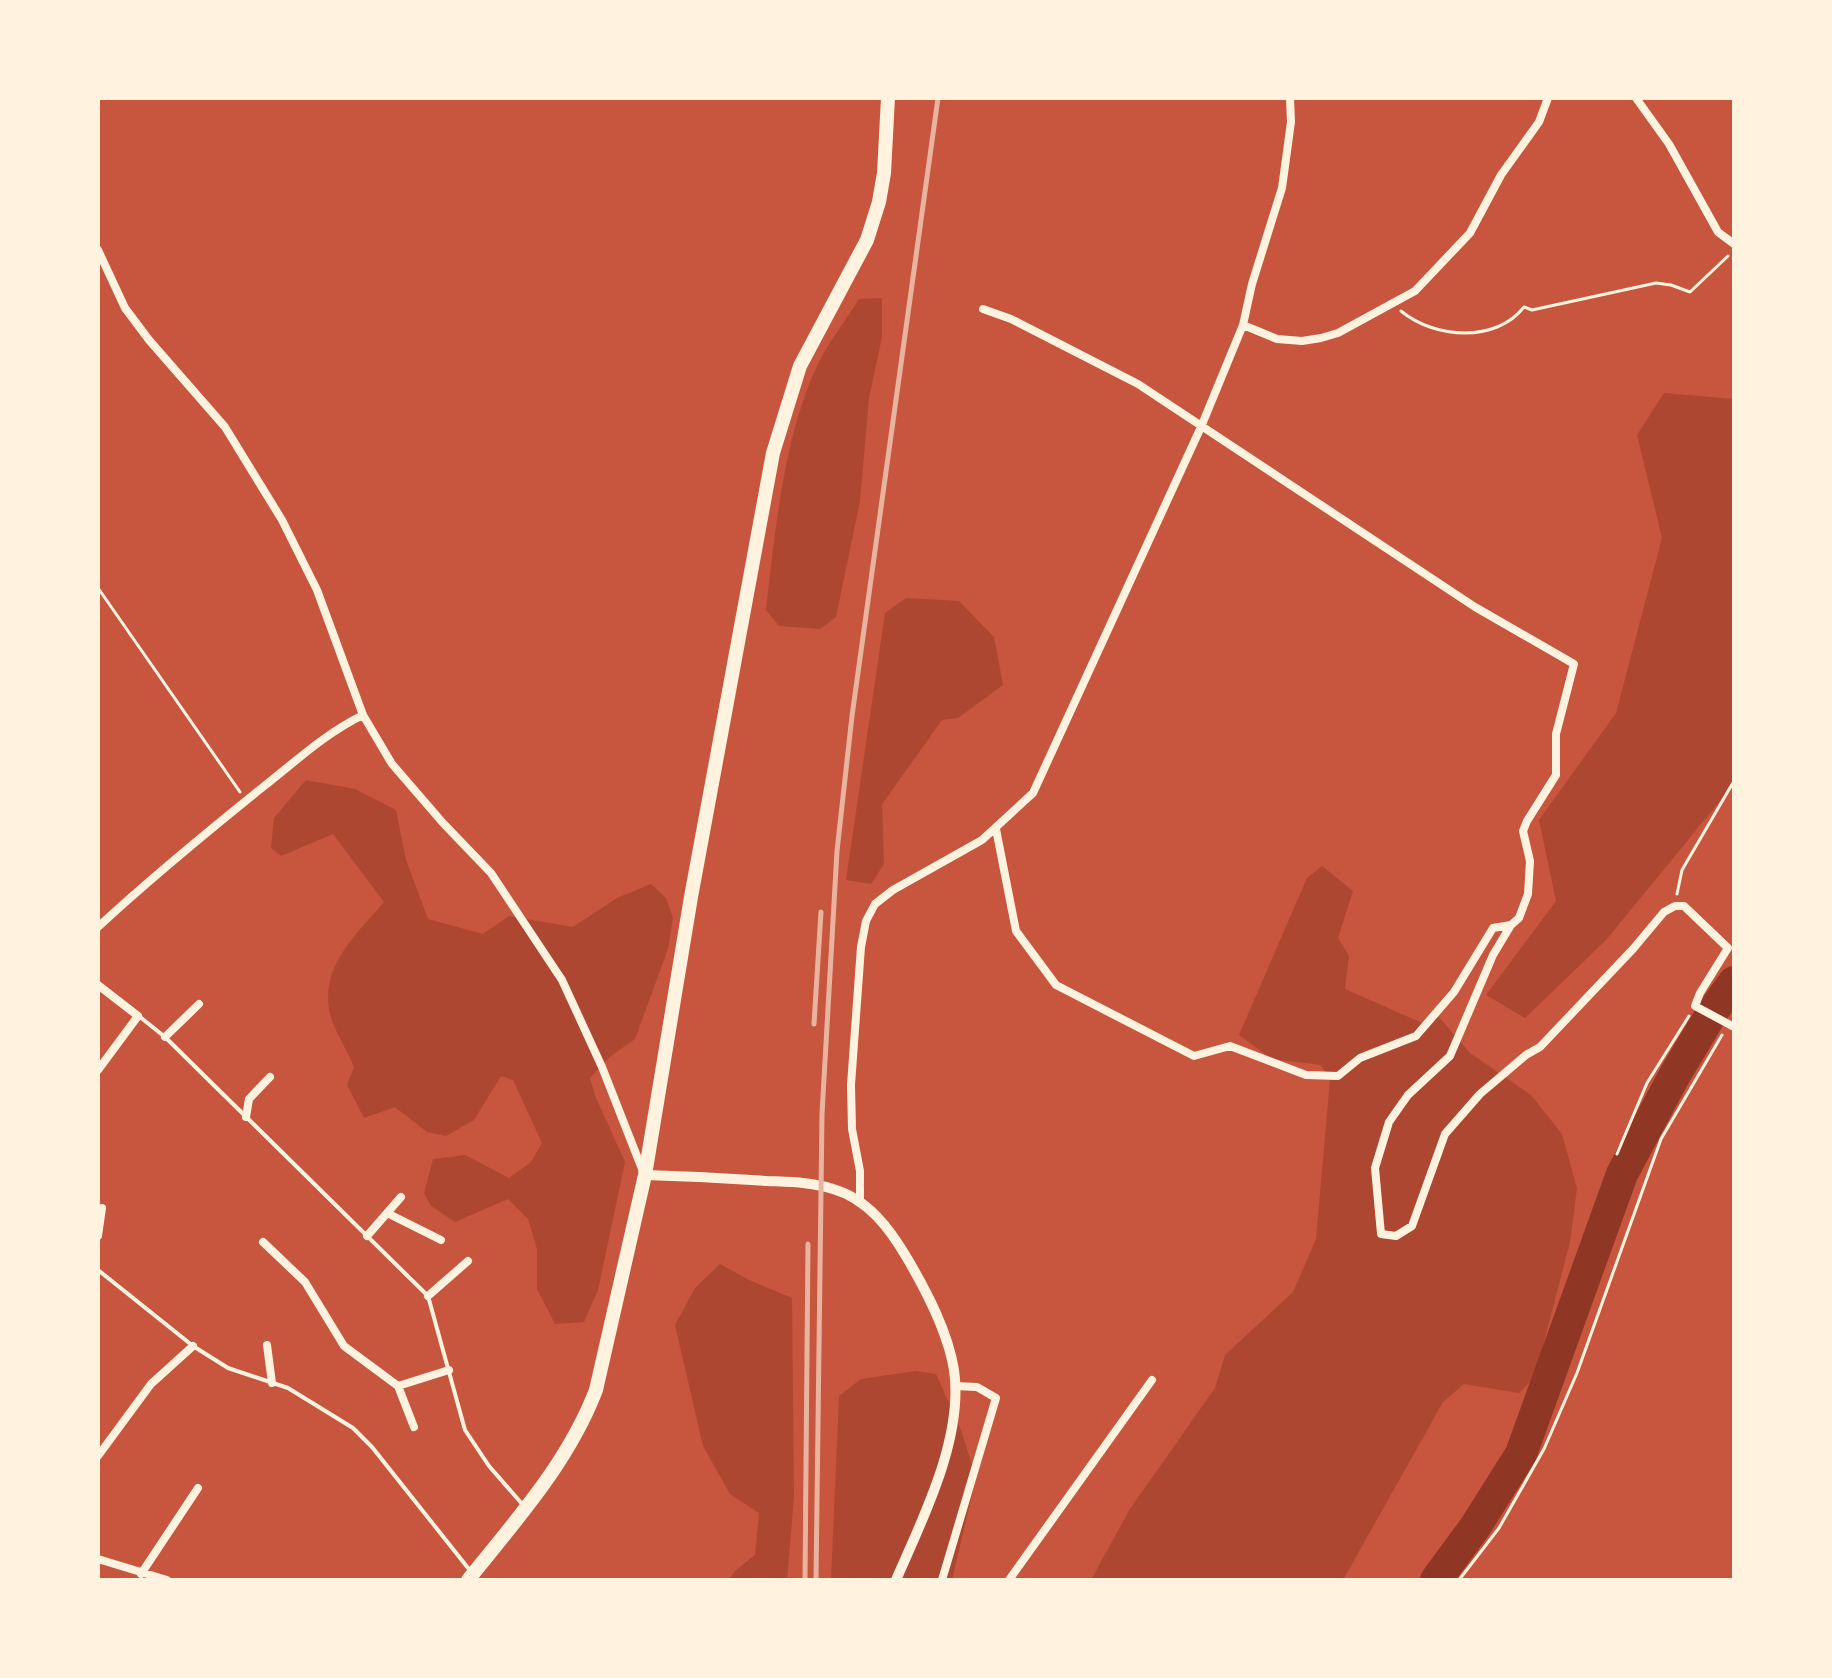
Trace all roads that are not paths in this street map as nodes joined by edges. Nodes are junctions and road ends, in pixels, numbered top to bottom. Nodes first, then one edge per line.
1 (888, 98) edge
2 (1290, 98) edge
3 (1548, 98) edge
4 (1636, 98) edge
5 (1734, 244) edge
6 (98, 250) edge
7 (983, 309) dead end
8 (1243, 325) junction
9 (1201, 427) junction
10 (363, 715) junction
11 (996, 829) junction
12 (1511, 925) junction
13 (98, 927) edge
14 (98, 985) edge
15 (199, 1004) dead end
16 (138, 1016) junction
17 (1728, 1023) edge
18 (165, 1037) junction
19 (98, 1070) edge
20 (270, 1077) dead end
21 (246, 1117) junction
22 (645, 1175) junction
23 (401, 1197) dead end
24 (860, 1202) junction
25 (102, 1208) dead end
26 (387, 1213) junction
27 (98, 1236) edge
28 (367, 1236) junction
29 (441, 1240) dead end
30 (263, 1242) dead end
31 (468, 1261) dead end
32 (98, 1270) edge
33 (428, 1296) junction
34 (267, 1345) dead end
35 (193, 1346) junction
36 (449, 1370) junction
37 (1152, 1380) dead end
38 (272, 1383) junction
39 (398, 1386) junction
40 (955, 1386) junction
41 (414, 1427) dead end
42 (98, 1456) edge
43 (198, 1488) dead end
44 (525, 1508) junction
45 (98, 1559) edge
46 (141, 1574) junction
47 (470, 1577) edge
48 (167, 1580) edge
49 (896, 1580) edge
50 (942, 1580) edge
51 (1009, 1580) edge

1 - 22 main road
2 - 8 street
3 - 8 street
4 - 5 street
6 - 10 street
7 - 9 street
8 - 9 street
9 - 11 street
9 - 12 street
10 - 13 street
10 - 22 street
11 - 12 street
11 - 24 street
12 - 17 street
14 - 16 street
15 - 18 street
16 - 18 lane
16 - 19 street
18 - 21 lane
20 - 21 street
21 - 28 lane
22 - 24 street
22 - 44 main road
23 - 26 street
24 - 40 street
25 - 27 street
26 - 28 street
26 - 29 street
28 - 33 lane
30 - 39 street
31 - 33 street
32 - 35 lane
33 - 36 lane
34 - 38 street
35 - 38 lane
35 - 42 street
36 - 39 street
36 - 44 lane
37 - 51 street
38 - 47 lane
39 - 41 street
40 - 49 street
40 - 50 street
43 - 46 street
44 - 47 main road
45 - 46 street
46 - 48 street

